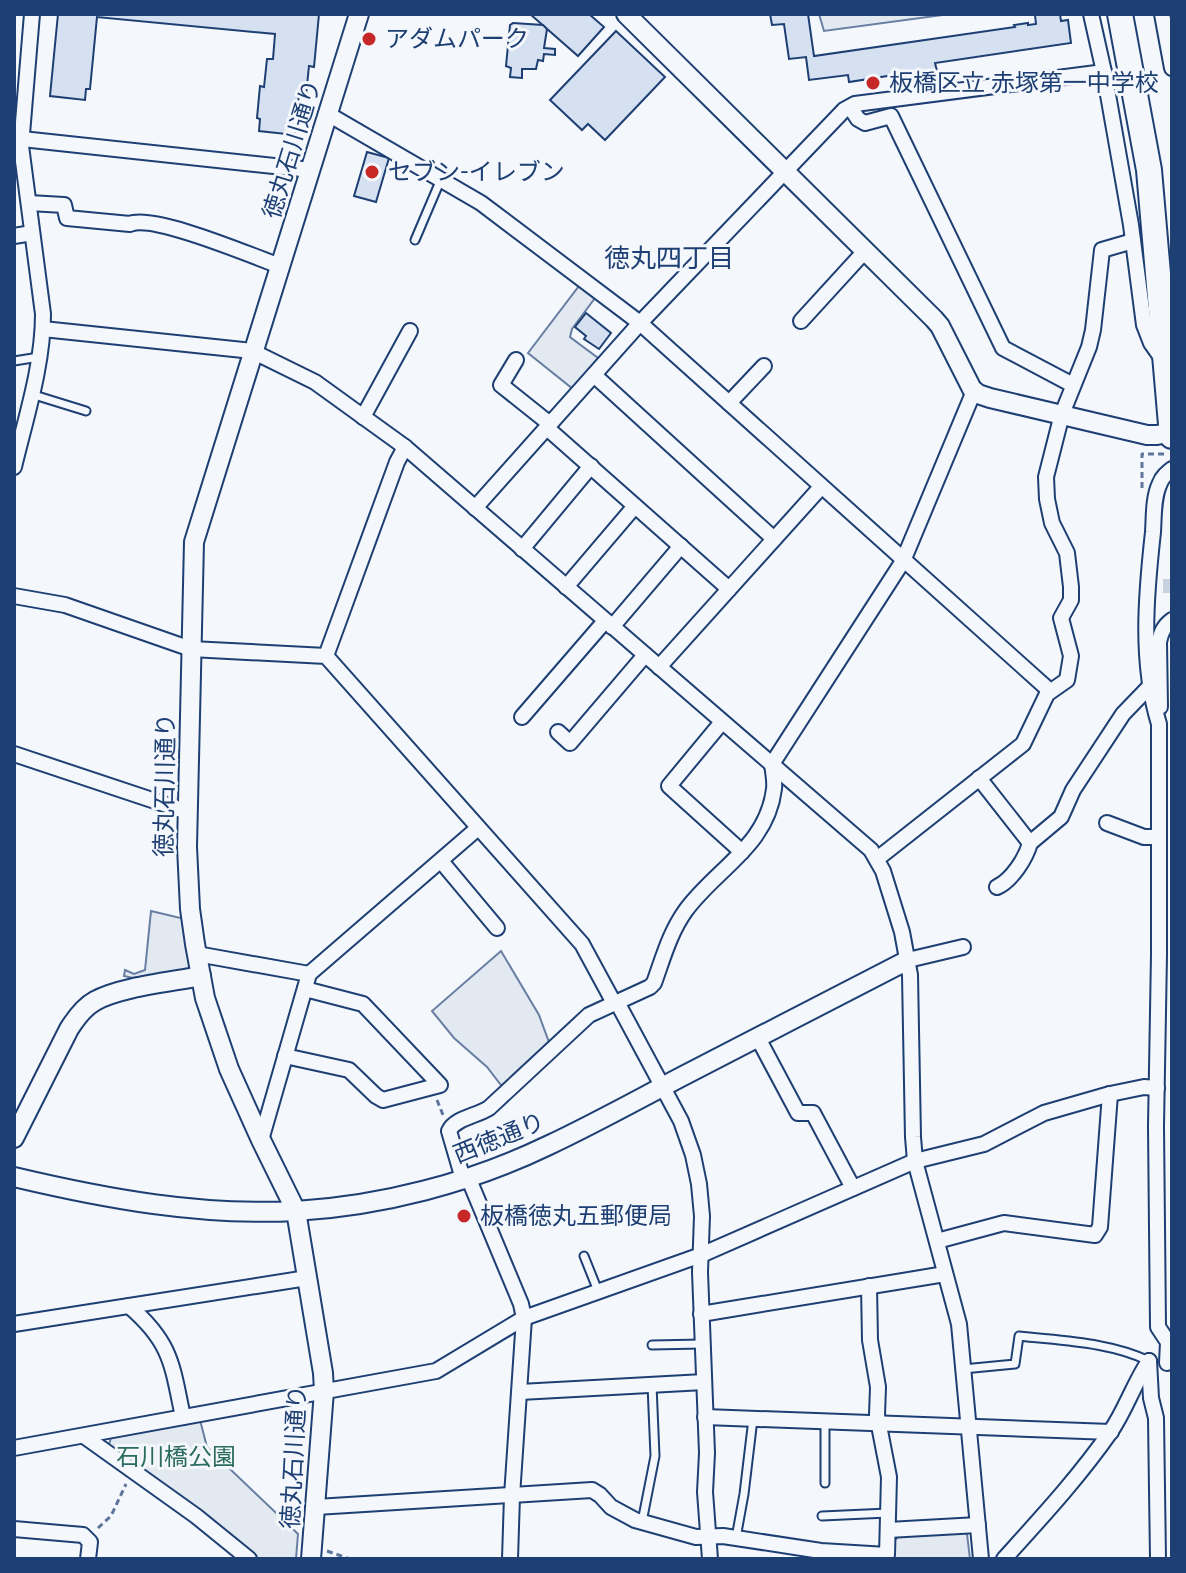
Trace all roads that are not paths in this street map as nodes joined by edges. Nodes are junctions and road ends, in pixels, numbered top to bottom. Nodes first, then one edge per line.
1 (32, 14) edge
2 (359, 14) edge
3 (626, 14) edge
4 (1135, 14) edge
5 (1162, 14) edge
6 (1104, 15) edge
7 (1172, 68) edge
8 (1104, 72) junction
9 (850, 107) junction
10 (328, 114) junction
11 (19, 144) edge
12 (311, 170) junction
13 (785, 172) junction
14 (441, 179) junction
15 (29, 203) junction
16 (32, 233) junction
17 (14, 236) edge
18 (1172, 237) edge
19 (415, 240) dead end
20 (1133, 241) junction
21 (865, 251) junction
22 (280, 266) junction
23 (801, 321) dead end
24 (640, 323) junction
25 (43, 329) junction
26 (410, 331) dead end
27 (254, 352) junction
28 (39, 357) junction
29 (516, 360) dead end
30 (14, 361) edge
31 (1165, 364) junction
32 (764, 366) dead end
33 (594, 375) junction
34 (1073, 385) junction
35 (974, 391) junction
36 (31, 394) junction
37 (729, 403) junction
38 (86, 411) dead end
39 (1062, 414) junction
40 (363, 417) junction
41 (549, 426) junction
42 (1172, 433) edge
43 (405, 447) junction
44 (591, 466) junction
45 (14, 467) edge
46 (1172, 469) edge
47 (821, 487) junction
48 (635, 506) junction
49 (475, 508) junction
50 (774, 539) junction
51 (681, 546) junction
52 (522, 549) junction
53 (903, 561) junction
54 (566, 587) junction
55 (729, 589) junction
56 (14, 596) edge
57 (1172, 620) edge
58 (608, 624) junction
59 (191, 649) junction
60 (645, 655) junction
61 (326, 656) junction
62 (659, 667) junction
63 (1150, 686) junction
64 (1050, 691) junction
65 (522, 717) dead end
66 (722, 722) junction
67 (1159, 724) junction
68 (558, 732) dead end
69 (15, 758) edge
70 (772, 764) junction
71 (979, 778) junction
72 (188, 812) junction
73 (1107, 823) dead end
74 (478, 828) junction
75 (1158, 837) junction
76 (1030, 843) junction
77 (742, 852) junction
78 (877, 859) junction
79 (441, 861) junction
80 (997, 887) dead end
81 (497, 928) dead end
82 (963, 947) dead end
83 (197, 954) junction
84 (908, 960) junction
85 (309, 974) junction
86 (201, 976) junction
87 (305, 989) junction
88 (616, 1002) junction
89 (758, 1038) junction
90 (285, 1056) junction
91 (662, 1087) junction
92 (1157, 1088) junction
93 (1110, 1094) junction
94 (14, 1138) edge
95 (261, 1140) junction
96 (915, 1161) junction
97 (14, 1177) edge
98 (466, 1178) junction
99 (853, 1188) junction
100 (296, 1211) junction
101 (937, 1241) junction
102 (701, 1255) junction
103 (584, 1256) dead end
104 (945, 1274) junction
105 (307, 1278) junction
106 (869, 1286) junction
107 (599, 1292) junction
108 (129, 1306) junction
109 (701, 1314) junction
110 (524, 1318) junction
111 (14, 1324) edge
112 (702, 1344) junction
113 (652, 1345) dead end
114 (1149, 1361) junction
115 (1170, 1363) edge
116 (963, 1369) junction
117 (704, 1382) junction
118 (652, 1384) junction
119 (324, 1391) junction
120 (520, 1392) junction
121 (183, 1417) junction
122 (705, 1417) junction
123 (753, 1419) junction
124 (825, 1421) junction
125 (879, 1423) junction
126 (969, 1426) junction
127 (1111, 1432) junction
128 (84, 1436) junction
129 (14, 1448) edge
130 (825, 1483) dead end
131 (512, 1496) junction
132 (316, 1507) junction
133 (889, 1513) junction
134 (822, 1516) dead end
135 (642, 1522) junction
136 (978, 1525) junction
137 (14, 1529) edge
138 (888, 1530) junction
139 (709, 1536) junction
140 (736, 1538) junction
141 (318, 1555) edge
142 (88, 1559) edge
143 (249, 1559) edge
144 (510, 1559) edge
145 (710, 1559) edge
146 (981, 1559) edge
147 (1004, 1559) edge
148 (1158, 1559) edge

1 - 11 street
2 - 10 street, 徳丸石川通り
3 - 13 street
4 - 18 highway
5 - 7 street
6 - 8 street
6 - 31 highway
8 - 9 street
8 - 20 street
9 - 13 street
9 - 34 street
10 - 12 street, 徳丸石川通り
10 - 14 street
11 - 12 street
11 - 15 street
12 - 22 street, 徳丸石川通り
13 - 21 street
13 - 24 street
14 - 19 lane
14 - 24 street
15 - 16 street
15 - 22 street
16 - 17 street
16 - 25 street
20 - 31 street
20 - 34 street
21 - 23 street
21 - 35 street
22 - 27 street, 徳丸石川通り
24 - 33 street
24 - 37 street
25 - 27 street
25 - 28 street
26 - 40 street
27 - 40 street
27 - 59 street, 徳丸石川通り
28 - 30 lane
28 - 36 street
29 - 41 street
31 - 42 highway
32 - 37 street
33 - 41 street
33 - 50 street
34 - 39 street
35 - 39 street
35 - 53 street
36 - 38 lane
36 - 45 street
37 - 47 street
39 - 42 street
39 - 64 street
40 - 43 street
41 - 44 street
41 - 49 street
43 - 49 street
43 - 61 street
44 - 48 street
44 - 52 street
46 - 63 street
47 - 50 street
47 - 53 street
48 - 51 street
48 - 54 street
49 - 52 street
50 - 55 street
51 - 55 street
51 - 58 street
52 - 54 street
53 - 64 street
53 - 70 street
54 - 58 street
55 - 62 street
56 - 59 street
57 - 67 street
58 - 60 street
58 - 65 street
59 - 61 street
59 - 72 street, 徳丸石川通り
60 - 62 street
60 - 68 street
61 - 74 street
62 - 66 street
63 - 67 street
63 - 76 street
64 - 71 street
66 - 70 street
66 - 77 street
67 - 75 street
69 - 72 street
70 - 77 street
70 - 78 street
71 - 76 street
71 - 78 street
72 - 83 street, 徳丸石川通り
73 - 75 street
74 - 79 street
74 - 88 street
75 - 92 street
76 - 80 street
77 - 88 street
78 - 84 street
79 - 81 street
79 - 85 street
82 - 84 street, 西徳通り
83 - 85 street
83 - 86 street, 徳丸石川通り
84 - 89 street, 西徳通り
84 - 96 street
85 - 87 street
86 - 94 street
86 - 95 street, 徳丸石川通り
87 - 90 street
87 - 90 street
88 - 91 street
88 - 98 street
89 - 91 street, 西徳通り
89 - 99 street
90 - 95 street
91 - 98 street, 西徳通り
91 - 102 street
92 - 93 street
92 - 115 street
93 - 96 street
93 - 101 street
95 - 100 street, 徳丸石川通り
96 - 99 street
96 - 101 street
97 - 100 street, 西徳通り
98 - 100 street, 西徳通り
98 - 110 street
99 - 102 street
100 - 105 street, 徳丸石川通り
101 - 104 street
102 - 107 street
102 - 109 street
103 - 107 lane
104 - 106 street
104 - 116 street
105 - 108 street
105 - 119 street, 徳丸石川通り
106 - 109 street
106 - 125 street
107 - 110 street
108 - 111 street
108 - 121 street
109 - 112 street
110 - 119 street
110 - 120 street
112 - 113 lane
112 - 117 street
114 - 115 street
114 - 116 lane
114 - 127 street
114 - 148 street
116 - 126 street
117 - 118 street
117 - 122 street
118 - 120 street
118 - 135 lane
119 - 121 street
119 - 132 street, 徳丸石川通り
120 - 131 street
121 - 128 street
122 - 123 street
122 - 139 street
123 - 124 street
123 - 140 lane
124 - 125 street
124 - 130 lane
125 - 126 street
125 - 133 street
126 - 127 street
126 - 136 street
127 - 147 street
128 - 129 street
128 - 143 street
131 - 132 street
131 - 135 street
131 - 144 street
132 - 141 street, 徳丸石川通り
133 - 134 lane
133 - 138 street
135 - 139 street
136 - 138 street
136 - 146 street
137 - 142 street
138 - 140 street
139 - 140 street
139 - 145 street

